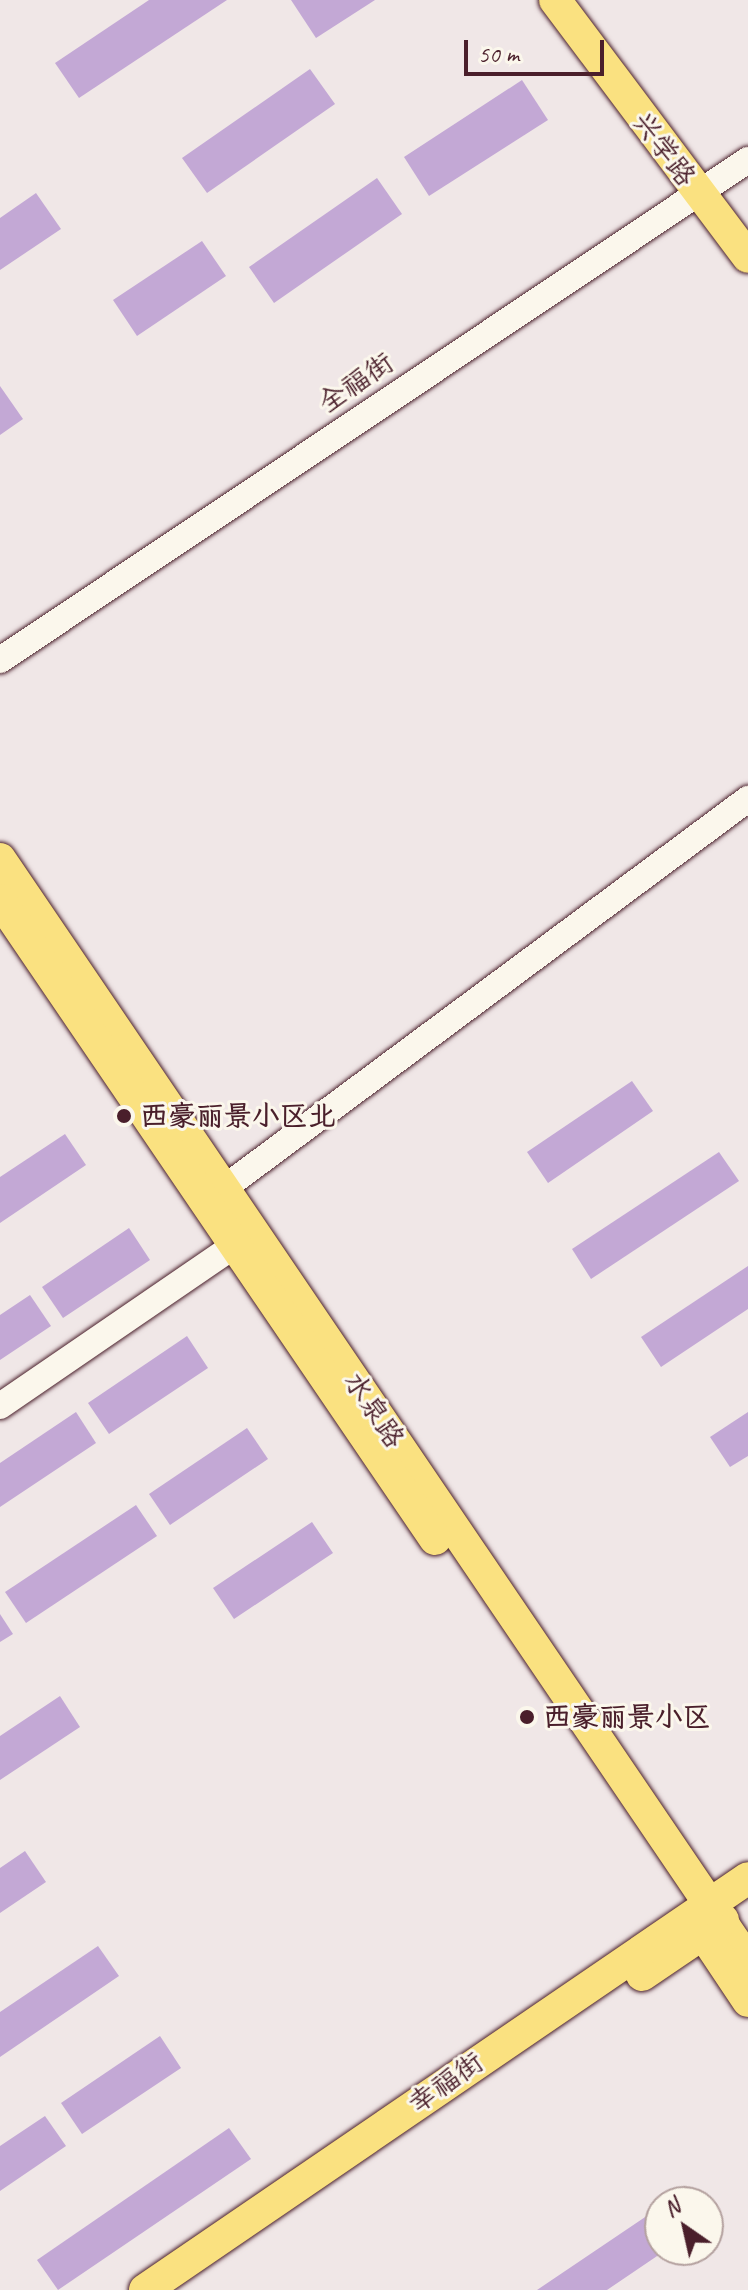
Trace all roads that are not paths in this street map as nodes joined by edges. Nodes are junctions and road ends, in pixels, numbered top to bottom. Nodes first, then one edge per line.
1 (555, 0) edge
2 (748, 160) edge
3 (697, 193) junction
4 (748, 257) edge
5 (0, 660) edge
6 (748, 799) edge
7 (0, 859) edge
8 (0, 900) edge
9 (215, 1195) junction
10 (235, 1245) junction
11 (0, 1406) edge
12 (748, 1878) edge
13 (748, 1903) edge
14 (706, 1919) junction
15 (748, 1961) edge
16 (748, 2001) edge
17 (145, 2290) edge
18 (180, 2290) edge

1 - 3 main road, 兴学路
2 - 3 street, 全福街
3 - 4 main road, 兴学路
3 - 5 street, 全福街
6 - 9 street
7 - 9 main road, 水泉路
8 - 9 main road, 水泉路
9 - 10 main road, 水泉路
9 - 14 main road, 水泉路
10 - 11 street
10 - 14 main road, 水泉路
12 - 14 main road, 幸福街
13 - 14 main road, 幸福街
14 - 15 main road, 水泉路
14 - 16 main road, 水泉路
14 - 17 main road, 幸福街
14 - 18 main road, 幸福街

